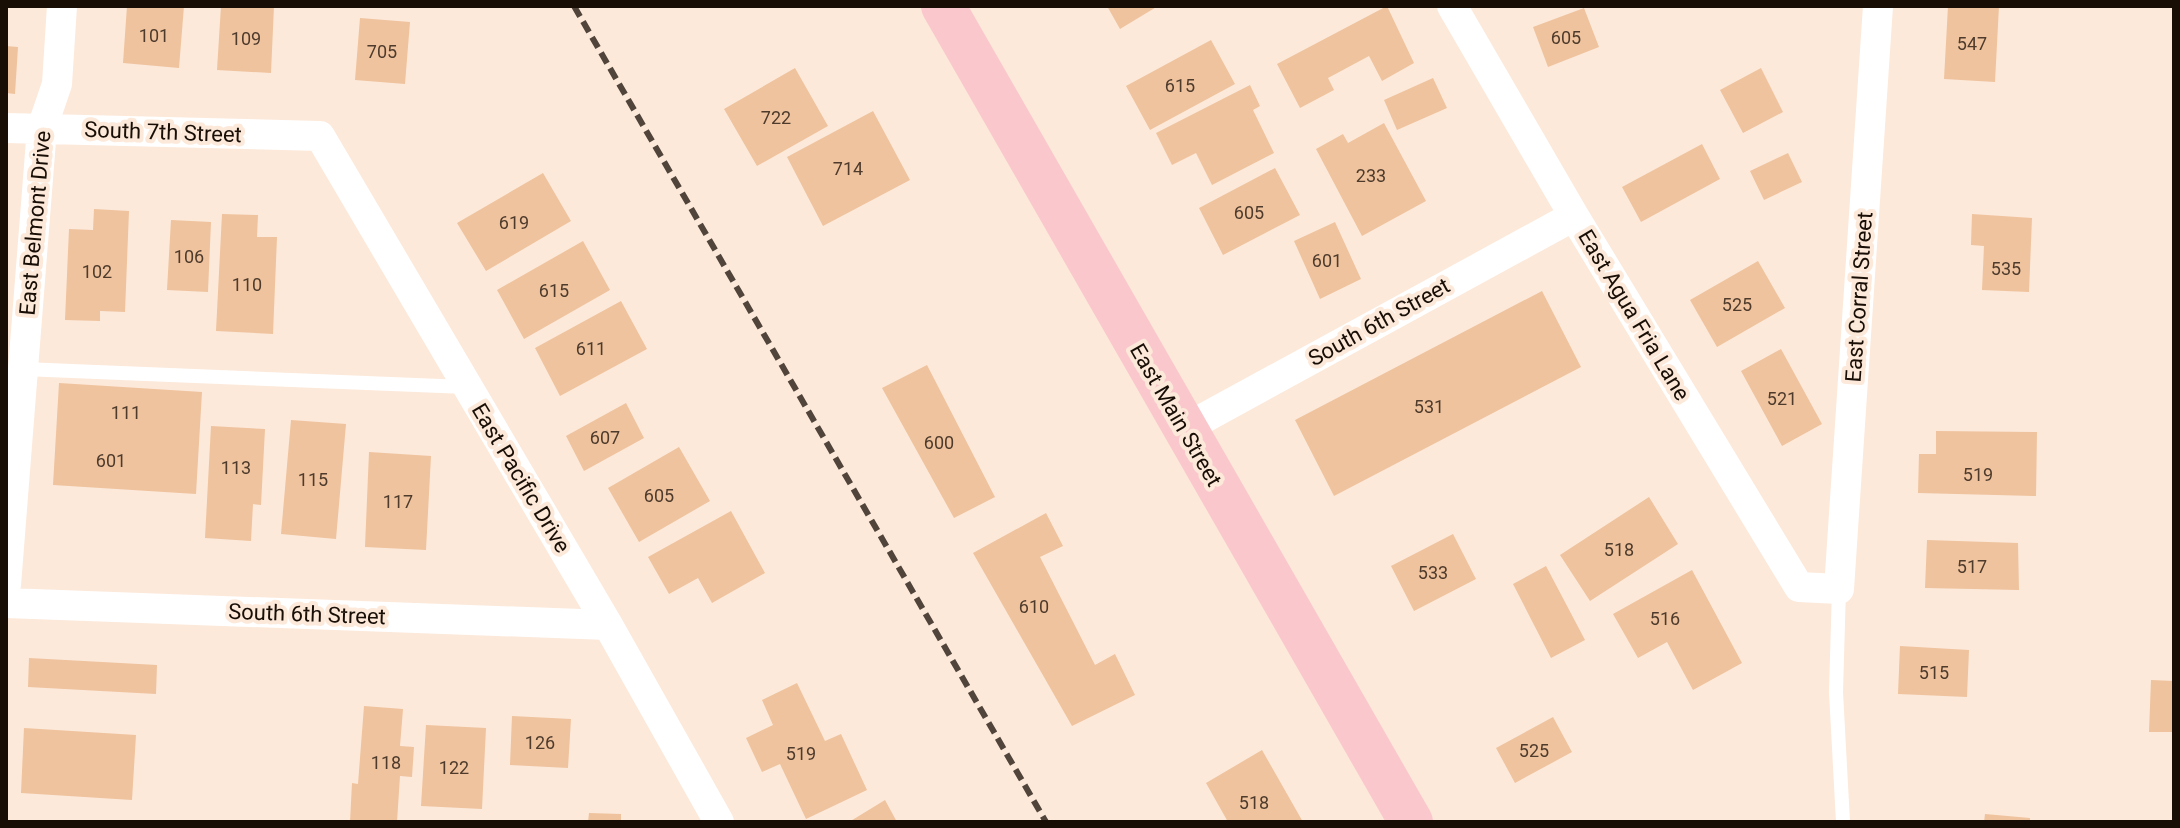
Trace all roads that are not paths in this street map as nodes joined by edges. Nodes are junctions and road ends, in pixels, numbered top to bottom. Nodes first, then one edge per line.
1 (62, 6) edge
2 (943, 6) edge
3 (1452, 6) edge
4 (1878, 6) edge
5 (6, 128) edge
6 (42, 128) junction
7 (320, 136) joint
8 (1574, 216) junction
9 (23, 369) junction
10 (467, 387) junction
11 (1184, 429) junction
12 (6, 585) edge
13 (1839, 589) junction
14 (6, 603) edge
15 (608, 625) junction
16 (719, 822) edge
17 (1411, 822) edge
18 (1843, 822) edge

1 - 6 street, East Belmont Drive
2 - 11 main road, East Main Street
3 - 8 street, East Agua Fria Lane
4 - 13 street, East Corral Street
5 - 6 street, South 7th Street
6 - 7 street, South 7th Street
6 - 9 street, East Belmont Drive
7 - 10 street, East Pacific Drive
8 - 11 street, South 6th Street
8 - 13 street, East Agua Fria Lane
9 - 10 lane
9 - 12 street, East Belmont Drive
10 - 15 street, East Pacific Drive
11 - 17 main road, East Main Street
13 - 18 lane
14 - 15 street, South 6th Street
15 - 16 street, East Pacific Drive

